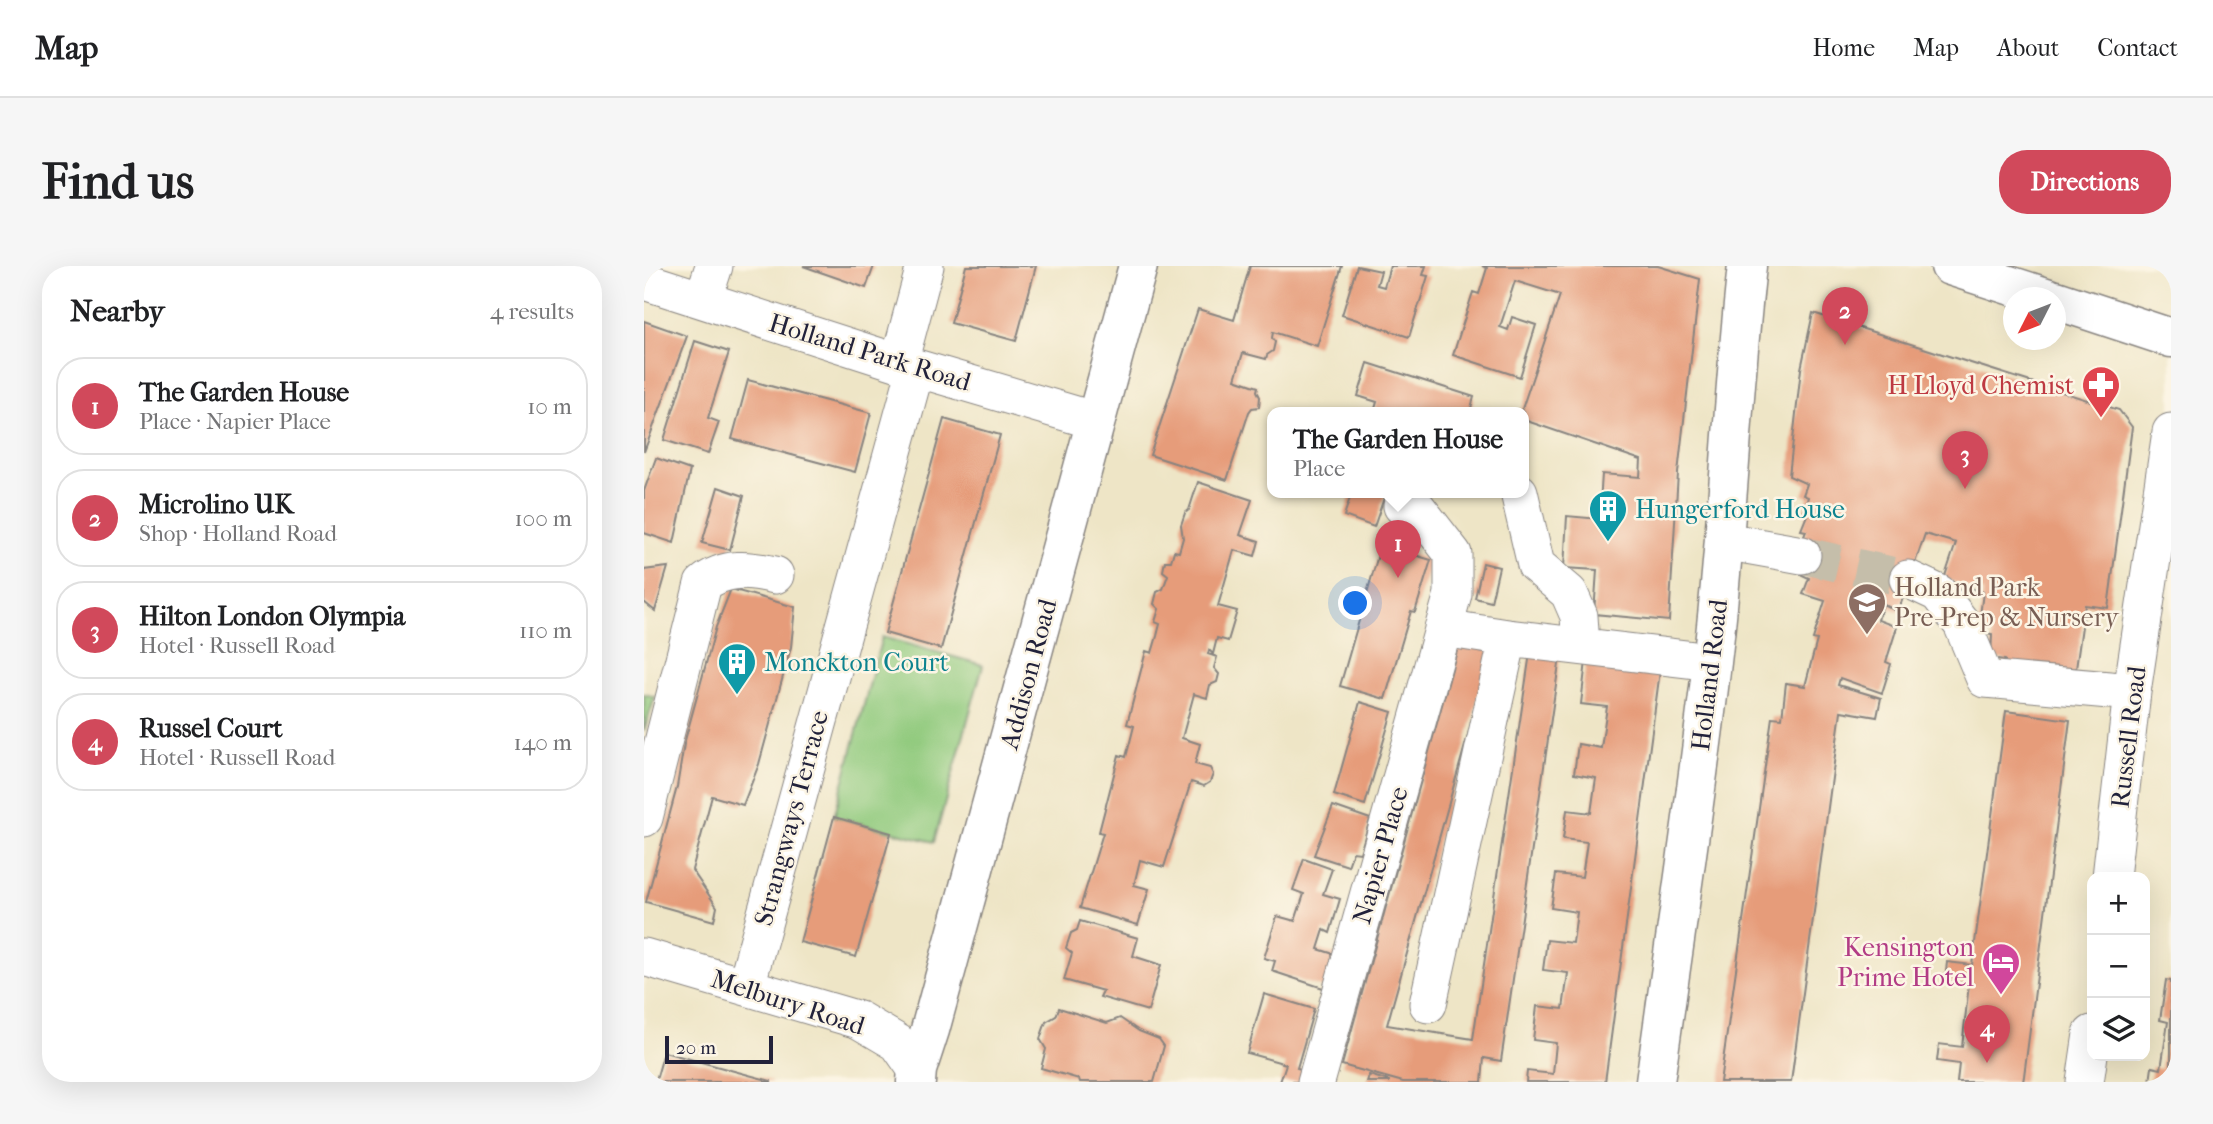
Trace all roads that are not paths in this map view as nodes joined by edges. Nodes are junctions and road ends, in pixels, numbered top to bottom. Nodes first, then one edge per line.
1 (714, 266) edge
2 (925, 266) edge
3 (1138, 266) edge
4 (1748, 266) edge
5 (1950, 266) edge
6 (644, 281) edge
7 (2015, 287) edge
8 (703, 300) junction
9 (2066, 303) edge
10 (2171, 338) edge
11 (907, 365) junction
12 (1096, 421) junction
13 (2171, 432) edge
14 (1520, 498) edge
15 (1402, 506) dead end
16 (1724, 541) junction
17 (1802, 555) tunnel mouth
18 (775, 575) dead end
19 (1908, 579) tunnel mouth
20 (1448, 611) junction
21 (2157, 621) edge
22 (1508, 638) junction
23 (1581, 646) junction
24 (1712, 662) junction
25 (2132, 692) junction
26 (644, 818) edge
27 (2112, 872) edge
28 (644, 957) edge
29 (746, 986) junction
30 (1428, 1004) dead end
31 (2088, 1061) edge
32 (916, 1076) edge
33 (1316, 1082) edge
34 (1655, 1082) edge
35 (2085, 1082) edge

1 - 8 street
2 - 11 street, Strangways Terrace
3 - 12 main road, Addison Road
4 - 16 main road, Holland Road
5 - 7 main road
6 - 8 street, Holland Park Road
8 - 11 street, Holland Park Road
9 - 10 main road
11 - 12 street, Holland Park Road
11 - 29 street, Strangways Terrace
12 - 32 main road, Addison Road
13 - 21 street, Russell Road
14 - 23 street
15 - 20 street, Napier Place
16 - 17 street
16 - 24 main road, Holland Road
18 - 26 street
19 - 25 street
20 - 22 street
20 - 33 street, Napier Place
21 - 25 street, Russell Road
22 - 23 street
22 - 30 street
23 - 24 street
24 - 34 main road, Holland Road
25 - 27 street, Russell Road
28 - 29 street, Melbury Road
29 - 32 street, Melbury Road
31 - 35 street

